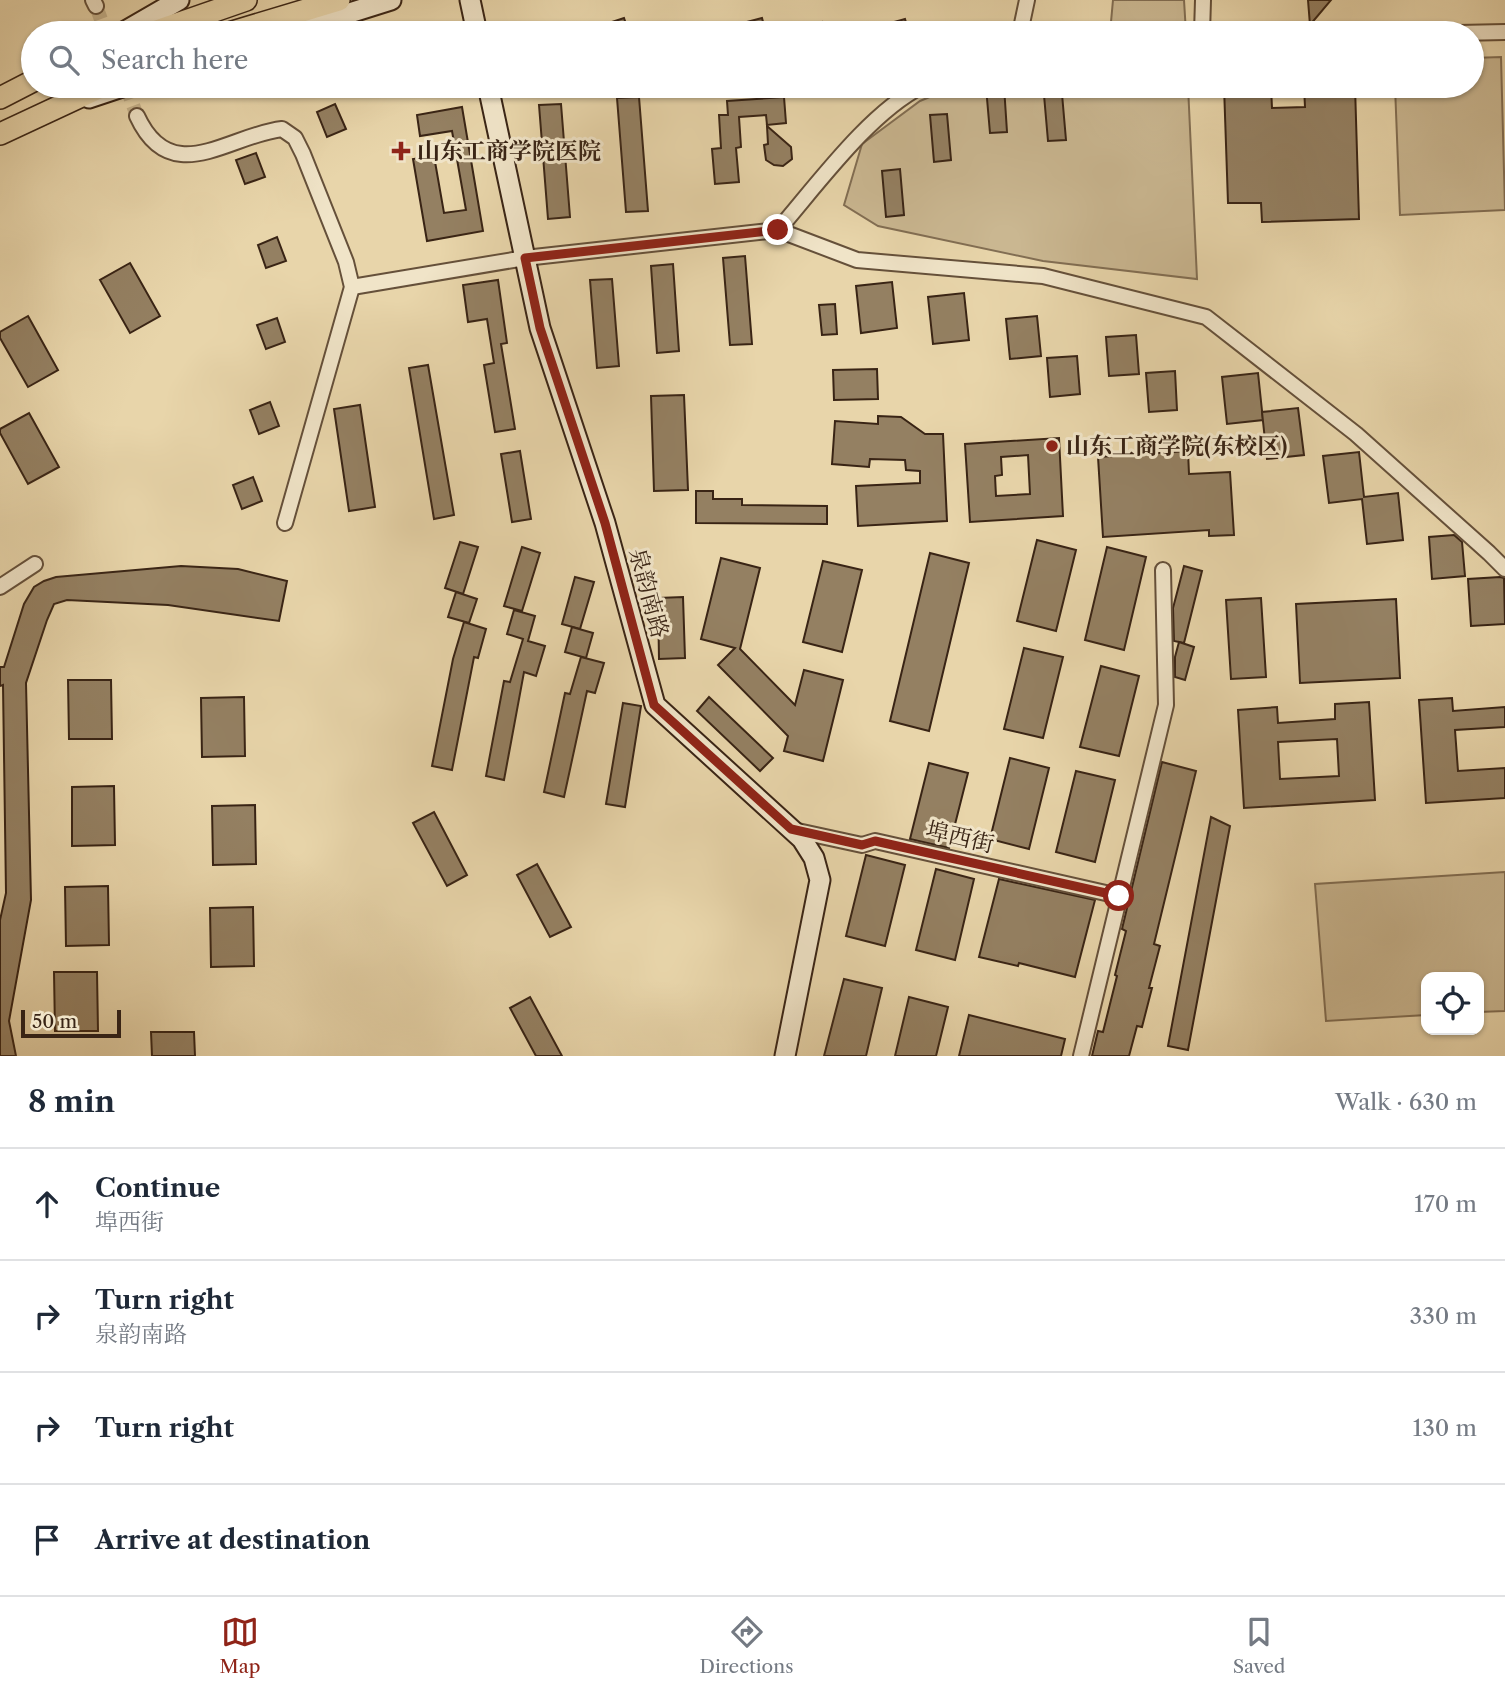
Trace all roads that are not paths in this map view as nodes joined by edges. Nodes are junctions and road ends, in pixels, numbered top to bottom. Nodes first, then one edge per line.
1 (179, 0) edge
2 (246, 0) edge
3 (339, 0) edge
4 (391, 0) edge
5 (470, 0) edge
6 (1027, 0) edge
7 (1203, 0) edge
8 (143, 21) edge
9 (186, 21) edge
10 (269, 21) edge
11 (324, 21) edge
12 (474, 21) edge
13 (1023, 21) edge
14 (1202, 21) edge
15 (1484, 32) edge
16 (1505, 32) edge
17 (21, 87) edge
18 (0, 98) edge
19 (76, 98) edge
20 (90, 98) edge
21 (491, 98) edge
22 (900, 98) edge
23 (137, 116) tunnel mouth
24 (32, 118) junction
25 (0, 134) edge
26 (778, 230) junction
27 (525, 258) junction
28 (352, 287) junction
29 (285, 523) dead end
30 (35, 564) dead end
31 (1505, 569) edge
32 (1163, 570) dead end
33 (0, 587) edge
34 (791, 829) junction
35 (1119, 896) junction
36 (785, 1056) edge
37 (1081, 1056) edge

1 - 8 street
2 - 9 main road
3 - 10 main road
4 - 11 street
5 - 12 street
6 - 13 street
7 - 14 street
15 - 16 street
17 - 18 main road
19 - 24 main road
20 - 24 street
21 - 27 street, 泉韵南路
22 - 26 street
23 - 28 street
24 - 25 main road
26 - 27 street
26 - 31 street
27 - 28 street
27 - 34 street, 泉韵南路
28 - 29 street
30 - 33 street
32 - 35 street
34 - 35 street, 埠西街
34 - 36 street, 泉韵南路
35 - 37 street

